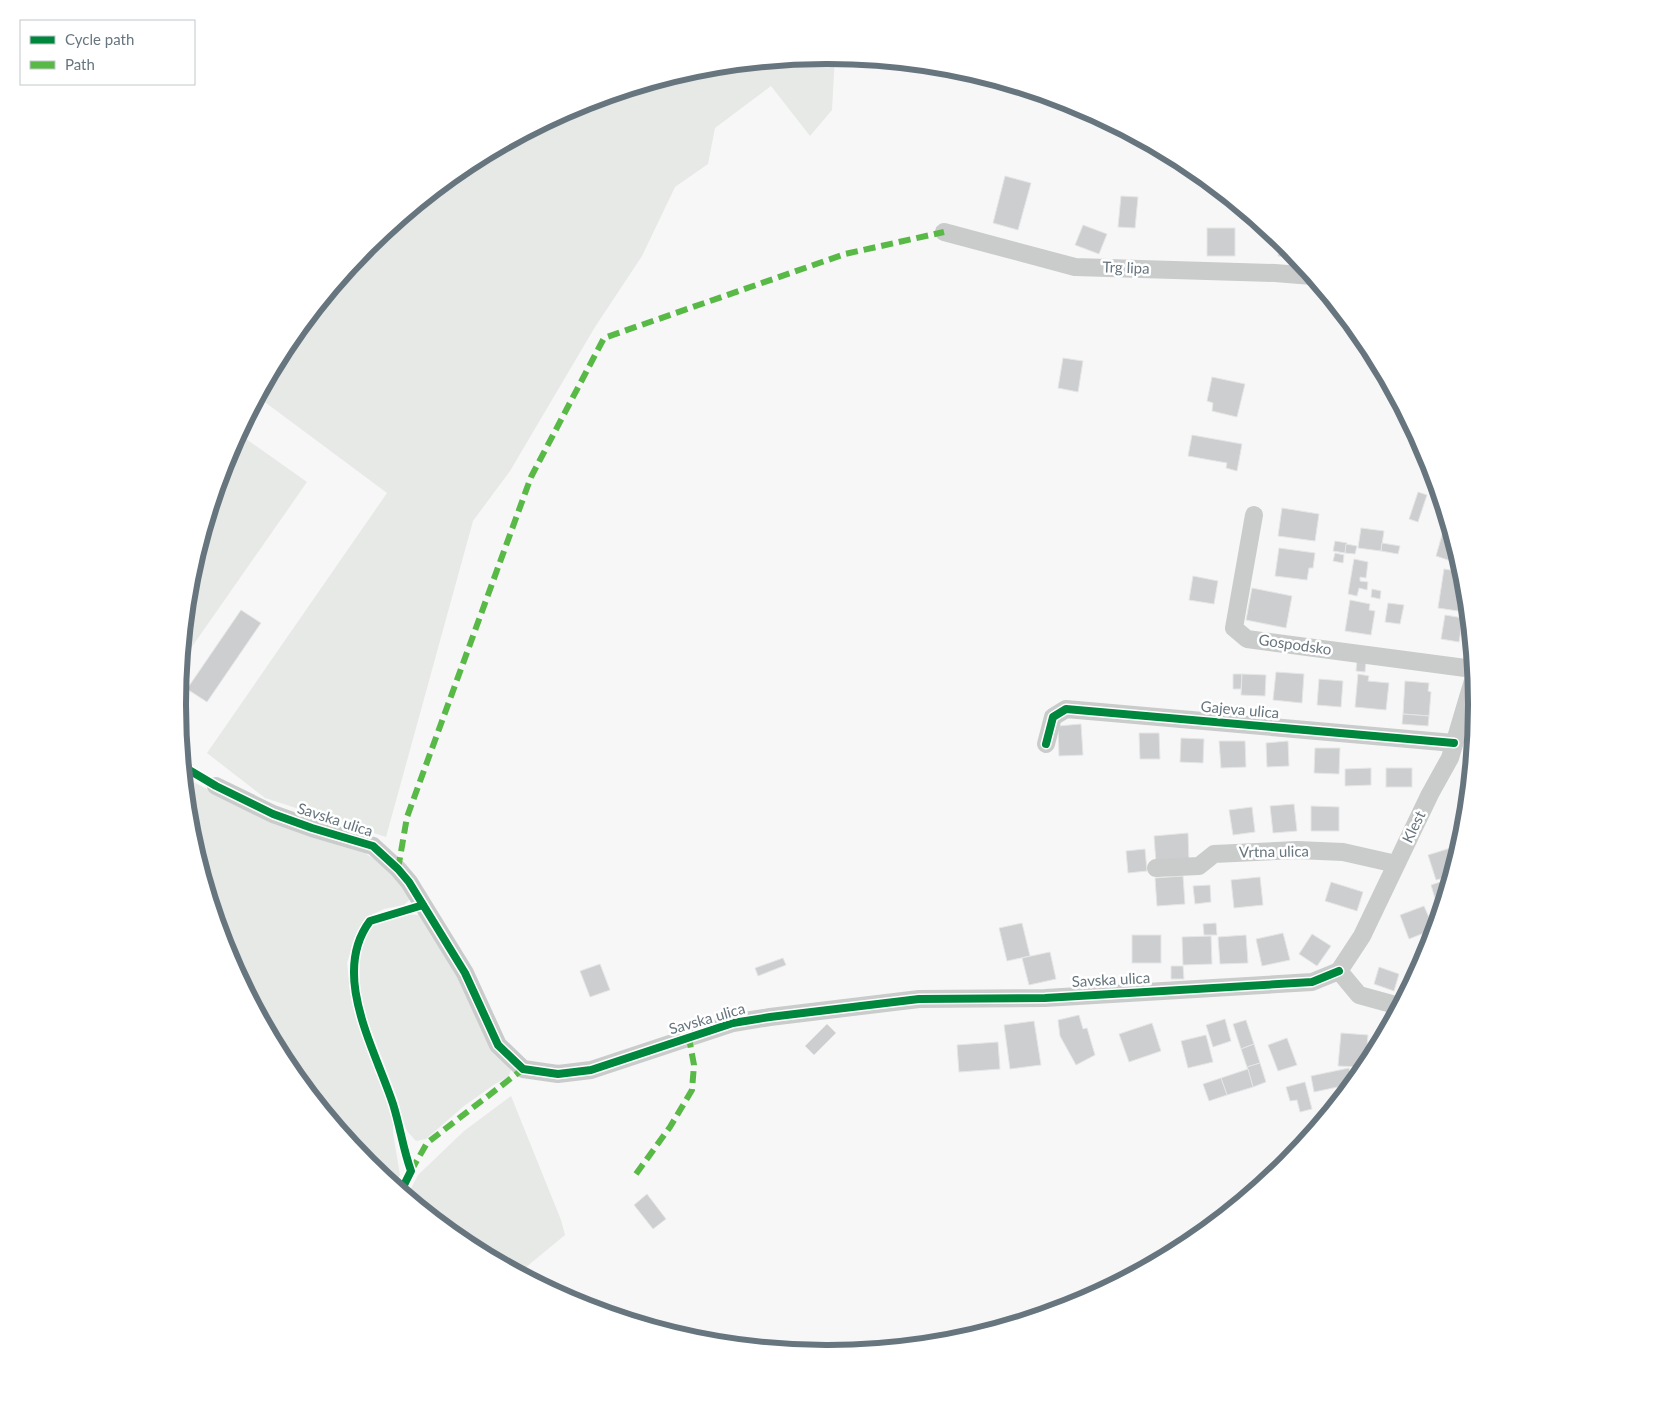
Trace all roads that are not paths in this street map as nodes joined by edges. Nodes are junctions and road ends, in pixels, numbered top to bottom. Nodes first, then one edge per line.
1 (944, 232) dead end
2 (1302, 275) edge
3 (1254, 515) dead end
4 (1466, 668) edge
5 (1468, 701) edge
6 (1454, 743) junction
7 (1046, 744) dead end
8 (216, 786) dead end
9 (1396, 864) junction
10 (1156, 868) dead end
11 (1339, 971) junction
12 (1393, 1004) edge

1 - 2 street, Trg lipa
3 - 4 street, Gospodsko
5 - 6 street, Klest
6 - 7 street, Gajeva ulica
6 - 9 street, Klest
8 - 11 street, Savska ulica
9 - 10 street, Vrtna ulica
9 - 11 street, Klest
11 - 12 street

